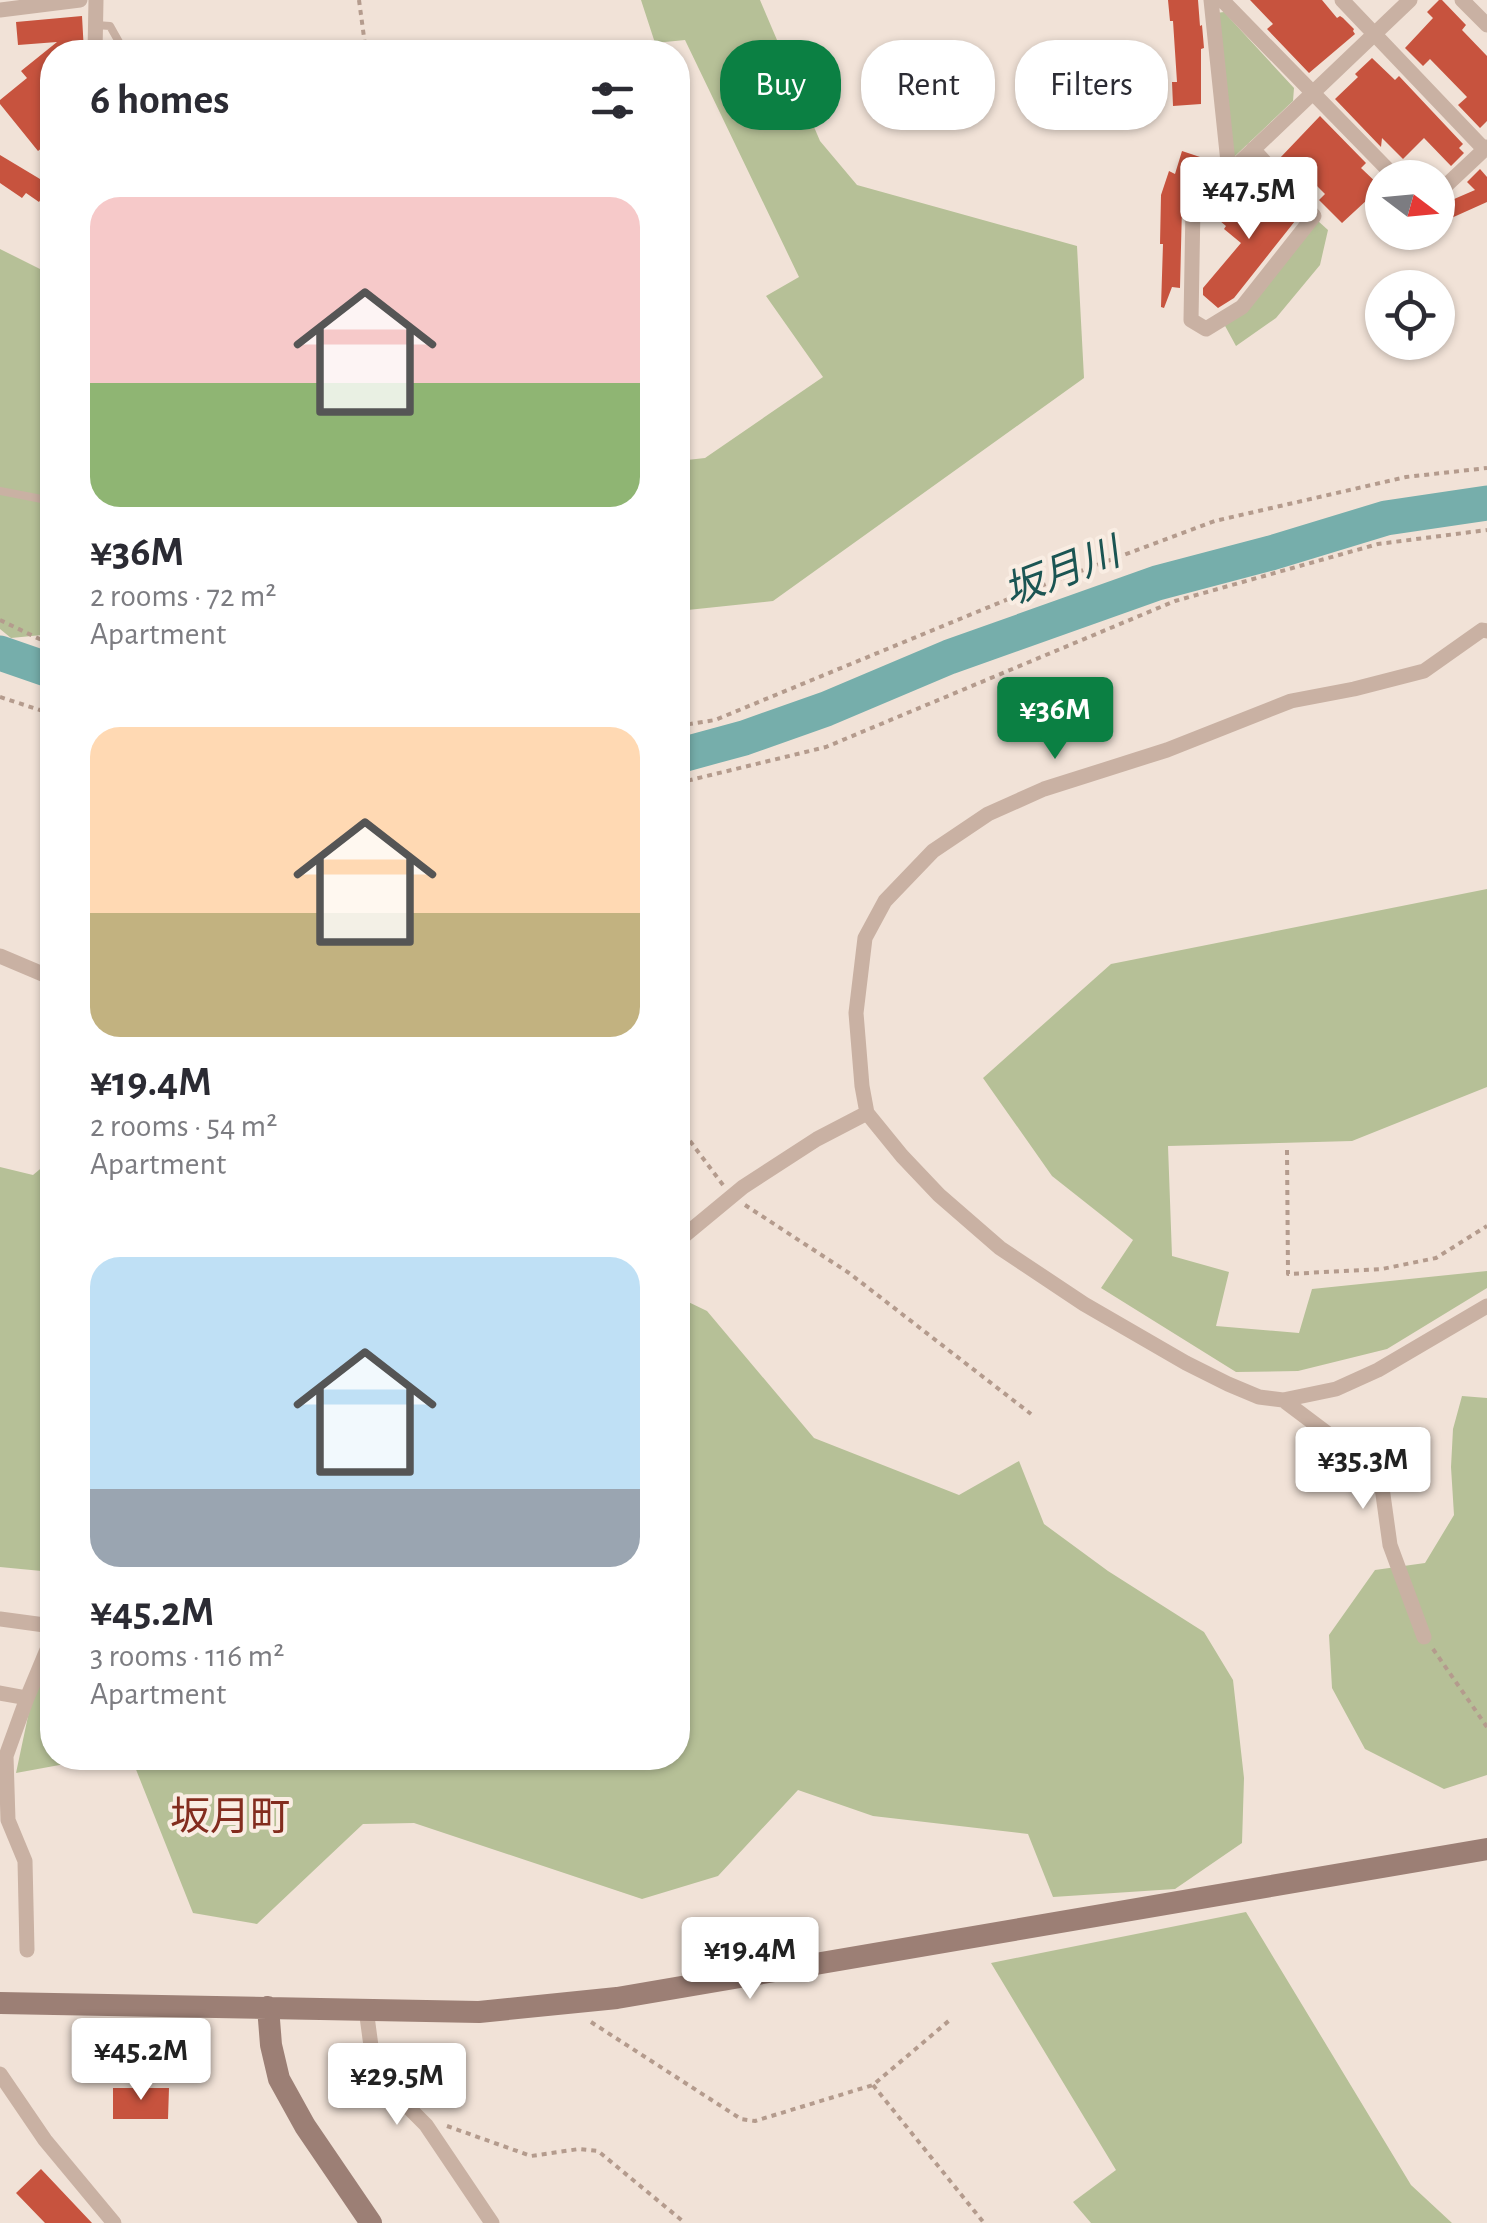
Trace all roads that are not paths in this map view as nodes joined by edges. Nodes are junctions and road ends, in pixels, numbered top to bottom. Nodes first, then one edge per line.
1 (80, 0) edge
2 (96, 0) edge
3 (1211, 0) edge
4 (1222, 0) edge
5 (1342, 0) edge
6 (1410, 0) edge
7 (1462, 0) edge
8 (0, 10) edge
9 (1487, 24) edge
10 (96, 25) junction
11 (1374, 34) junction
12 (95, 40) edge
13 (118, 40) edge
14 (1312, 93) junction
15 (1486, 148) edge
16 (1253, 150) junction
17 (1378, 160) edge
18 (1229, 172) junction
19 (1455, 177) edge
20 (0, 492) edge
21 (40, 499) edge
22 (1487, 631) edge
23 (0, 956) edge
24 (40, 973) edge
25 (867, 1113) junction
26 (690, 1229) edge
27 (1487, 1306) edge
28 (1283, 1400) junction
29 (0, 1619) edge
30 (40, 1624) edge
31 (1424, 1637) road end
32 (40, 1667) edge
33 (0, 1693) edge
34 (27, 1698) junction
35 (1487, 1849) edge
36 (26, 1950) dead end
37 (0, 2003) edge
38 (268, 2008) junction
39 (366, 2009) junction
40 (0, 2074) edge
41 (114, 2223) edge
42 (371, 2223) edge
43 (492, 2223) edge

1 - 8 street
2 - 10 street
3 - 18 street
4 - 14 street
5 - 11 street
6 - 11 street
7 - 9 street
10 - 12 street
10 - 13 lane
11 - 14 street
11 - 15 street
14 - 16 street
14 - 17 street
15 - 19 street
16 - 18 street
16 - 18 street
20 - 21 lane
22 - 25 street
23 - 24 street
25 - 26 street
25 - 28 street
27 - 28 street
28 - 31 street
29 - 30 street
32 - 34 street
33 - 34 street
34 - 36 street
35 - 39 street
37 - 38 street
38 - 39 street
38 - 42 street
39 - 43 street
40 - 41 street

